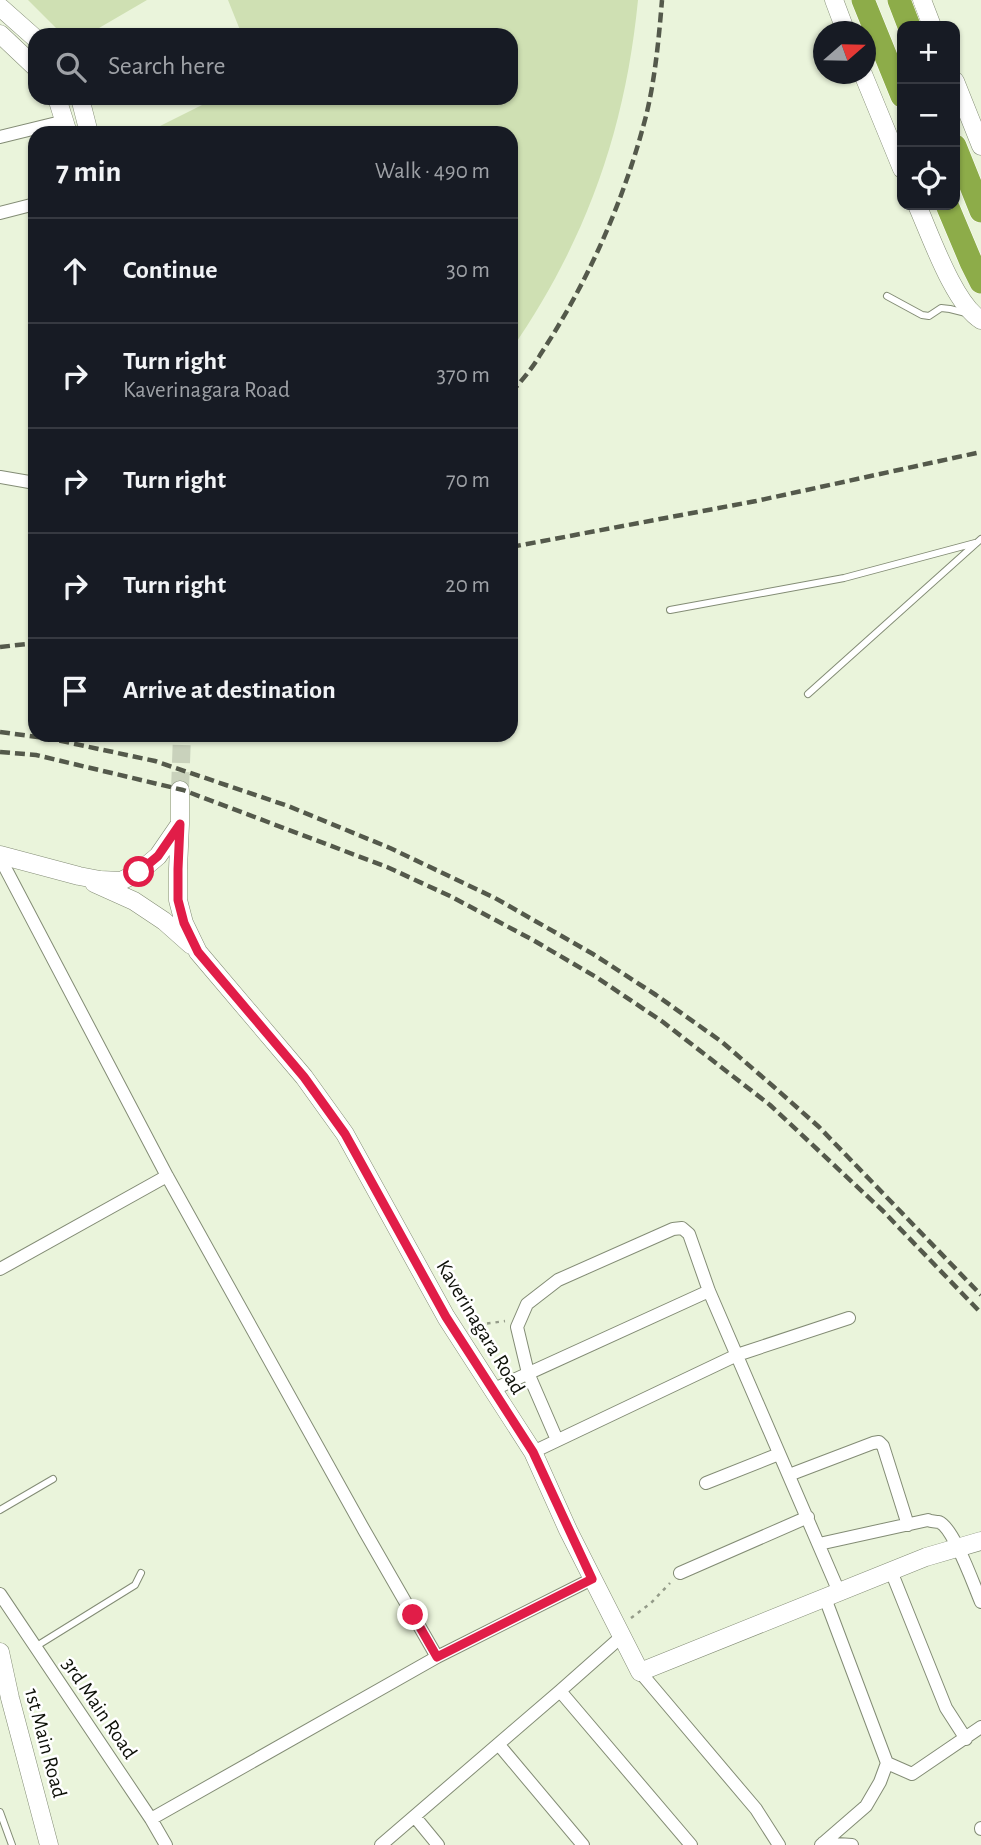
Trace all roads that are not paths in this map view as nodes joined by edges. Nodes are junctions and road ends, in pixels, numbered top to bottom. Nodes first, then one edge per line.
1 (834, 0) edge
2 (863, 0) edge
3 (899, 0) edge
4 (922, 0) edge
5 (0, 8) edge
6 (842, 21) edge
7 (907, 21) edge
8 (930, 21) edge
9 (28, 32) edge
10 (0, 34) edge
11 (28, 60) edge
12 (867, 84) edge
13 (897, 84) edge
14 (956, 84) edge
15 (59, 105) edge
16 (82, 105) edge
17 (67, 126) edge
18 (87, 126) edge
19 (28, 133) edge
20 (0, 137) edge
21 (981, 146) edge
22 (955, 147) edge
23 (897, 157) edge
24 (28, 206) edge
25 (919, 210) edge
26 (949, 210) edge
27 (981, 211) edge
28 (0, 213) edge
29 (981, 282) edge
30 (887, 296) dead end
31 (978, 318) edge
32 (0, 477) edge
33 (28, 482) edge
34 (978, 541) edge
35 (670, 610) dead end
36 (808, 694) dead end
37 (180, 790) tunnel mouth
38 (180, 824) junction
39 (0, 856) edge
40 (79, 876) junction
41 (198, 952) junction
42 (167, 1176) junction
43 (0, 1269) edge
44 (709, 1291) junction
45 (849, 1318) dead end
46 (737, 1355) junction
47 (528, 1373) junction
48 (492, 1390) junction
49 (557, 1440) junction
50 (533, 1452) junction
51 (779, 1454) junction
52 (789, 1475) junction
53 (53, 1479) dead end
54 (706, 1483) dead end
55 (0, 1510) edge
56 (808, 1517) junction
57 (908, 1525) junction
58 (981, 1541) edge
59 (819, 1544) junction
60 (958, 1548) junction
61 (891, 1571) junction
62 (141, 1573) dead end
63 (680, 1573) road end
64 (592, 1579) junction
65 (0, 1594) edge
66 (832, 1595) junction
67 (981, 1602) edge
68 (619, 1632) junction
69 (35, 1647) junction
70 (0, 1652) edge
71 (437, 1657) junction
72 (640, 1672) junction
73 (560, 1691) junction
74 (5, 1700) edge
75 (981, 1727) edge
76 (965, 1739) junction
77 (499, 1745) junction
78 (887, 1763) junction
79 (0, 1812) edge
80 (415, 1817) junction
81 (151, 1819) junction
82 (822, 1844) edge
83 (12, 1845) edge
84 (49, 1845) edge
85 (166, 1845) edge
86 (382, 1845) edge
87 (438, 1845) edge
88 (583, 1845) edge
89 (691, 1845) edge
90 (779, 1845) edge
91 (852, 1845) edge

1 - 6 street
2 - 13 highway
3 - 7 highway
4 - 8 street
5 - 9 street
10 - 11 street
12 - 23 street
14 - 21 street
15 - 17 street
16 - 18 street
19 - 20 street
22 - 27 highway
24 - 28 street
25 - 31 street
26 - 29 highway
30 - 31 lane
32 - 33 street
34 - 35 lane
34 - 36 lane
37 - 38 street, Kaverinagara Road
38 - 40 street
38 - 41 street, Kaverinagara Road
39 - 40 street
39 - 42 street
40 - 41 street
41 - 48 street, Kaverinagara Road
42 - 43 street
42 - 71 street
44 - 46 street
44 - 47 street
44 - 47 street
45 - 46 street
46 - 49 street
46 - 51 street
47 - 48 street
47 - 49 street
48 - 50 street, Kaverinagara Road
49 - 50 street
50 - 64 street, Kaverinagara Road
51 - 52 street
51 - 54 street
52 - 56 street
52 - 57 street
53 - 55 lane
56 - 59 street
56 - 63 street
57 - 59 street
57 - 60 street
58 - 60 street
59 - 66 street
60 - 61 street
60 - 67 street
61 - 66 street
61 - 76 street
62 - 69 lane
64 - 68 street, Kaverinagara Road
64 - 71 street
65 - 69 street, 3rd Main Road
66 - 72 street
66 - 78 street
68 - 72 street, Kaverinagara Road
68 - 73 street
69 - 81 street, 3rd Main Road
70 - 74 street, 1st Main Road
71 - 81 street
72 - 90 street, Kaverinagara Road
73 - 77 street
73 - 89 street
74 - 84 street, 1st Main Road
75 - 76 street
76 - 78 street
77 - 80 street
77 - 88 street
78 - 82 street
79 - 83 lane
80 - 86 street
80 - 87 street
81 - 85 street, 3rd Main Road
82 - 91 street

